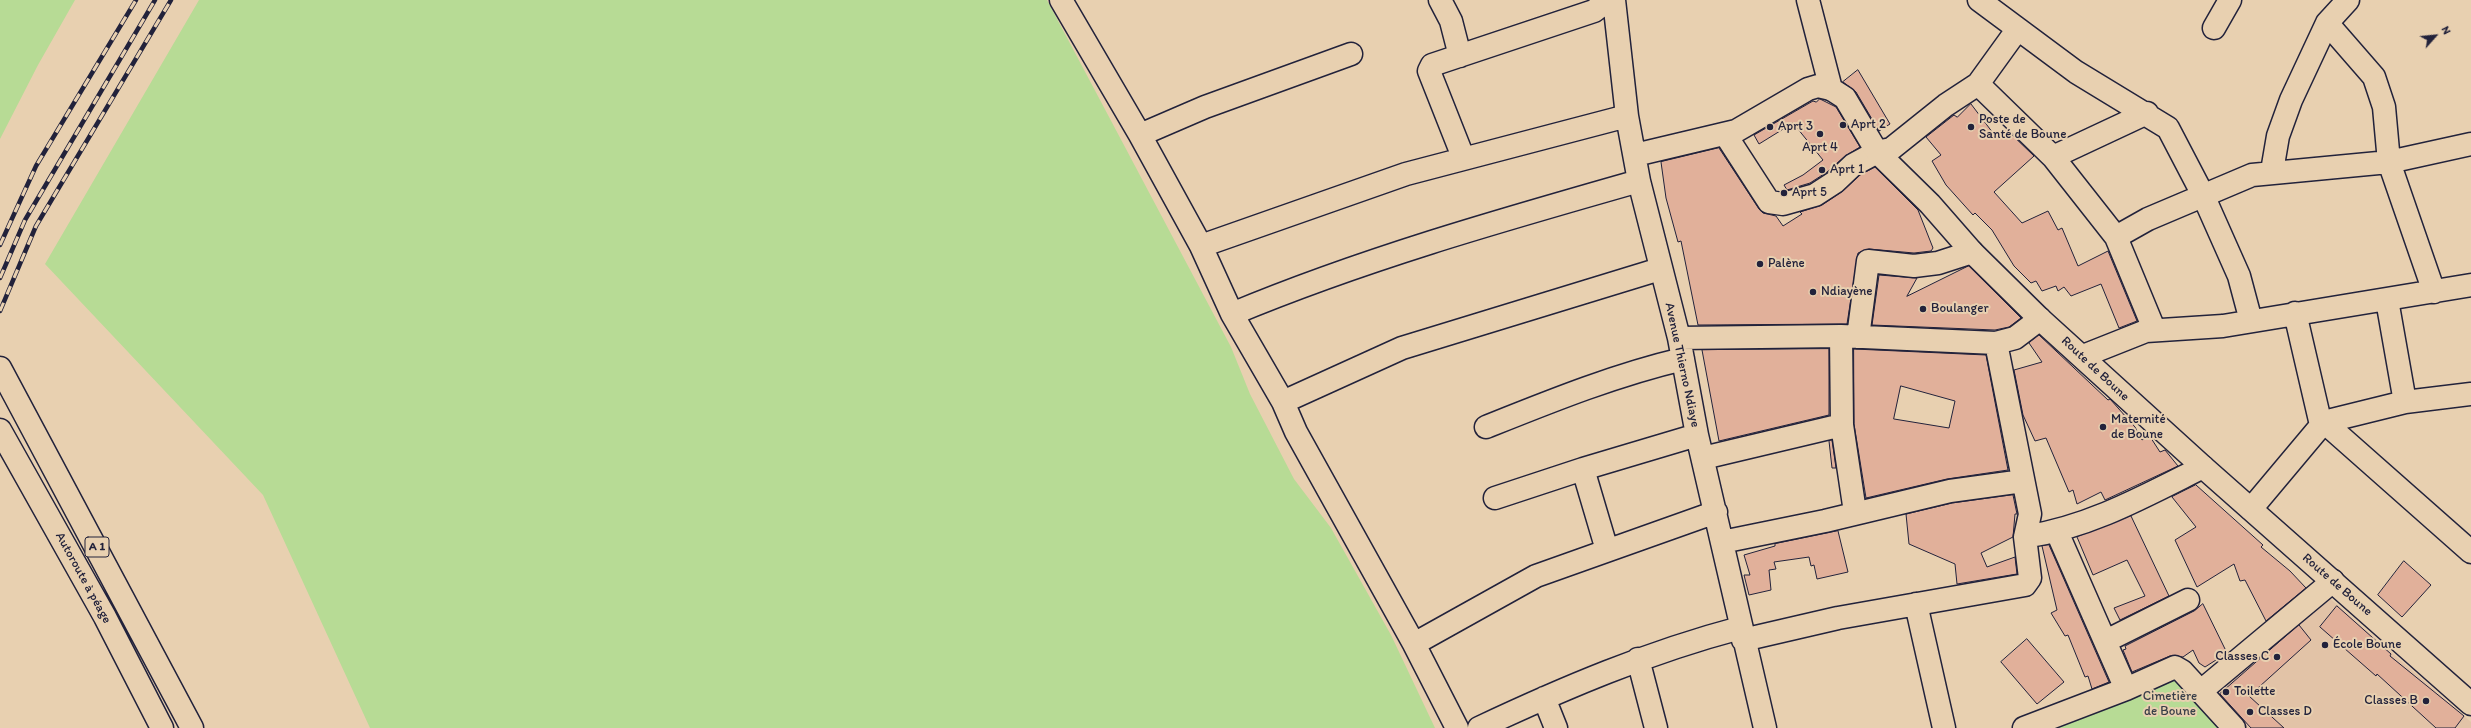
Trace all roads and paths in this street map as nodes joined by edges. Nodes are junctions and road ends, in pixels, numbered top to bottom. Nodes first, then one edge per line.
1 (1061, 0) edge
2 (1440, 0) edge
3 (1608, 0) edge
4 (1614, 0) edge
5 (1808, 0) edge
6 (1979, 0) edge
7 (2230, 0) edge
8 (2348, 0) edge
9 (2327, 23) junction
10 (2214, 28) dead end
11 (2018, 30) junction
12 (1351, 54) dead end
13 (1460, 56) junction
14 (1978, 84) junction
15 (1831, 90) junction
16 (2147, 113) junction
17 (1627, 116) junction
18 (1725, 134) junction
19 (1140, 135) junction
20 (2471, 144) edge
21 (1877, 152) junction
22 (1635, 155) junction
23 (1463, 157) junction
24 (2053, 157) junction
25 (2390, 162) junction
26 (2272, 172) junction
27 (1639, 181) junction
28 (2203, 195) junction
29 (2116, 237) junction
30 (1201, 246) junction
31 (1972, 252) junction
32 (1660, 269) junction
33 (2471, 285) edge
34 (2434, 292) junction
35 (2387, 300) junction
36 (2294, 313) junction
37 (1232, 314) junction
38 (2040, 319) junction
39 (2251, 321) junction
40 (2154, 329) junction
41 (1850, 336) junction
42 (1679, 338) junction
43 (1996, 343) junction
44 (2082, 356) junction
45 (1683, 359) junction
46 (0, 368) edge
47 (2467, 399) edge
48 (1283, 402) junction
49 (2405, 402) junction
50 (2323, 423) junction
51 (1842, 425) junction
52 (1486, 427) dead end
53 (0, 430) edge
54 (1697, 435) junction
55 (1704, 458) junction
56 (2203, 467) junction
57 (1583, 469) junction
58 (2023, 481) junction
59 (1495, 498) dead end
60 (2251, 509) junction
61 (1716, 512) junction
62 (1855, 512) junction
63 (2057, 532) junction
64 (2025, 537) junction
65 (1722, 542) junction
66 (1607, 550) junction
67 (2471, 552) edge
68 (2333, 581) junction
69 (2188, 600) dead end
70 (1916, 604) junction
71 (1742, 634) junction
72 (2106, 641) junction
73 (1414, 644) junction
74 (1638, 658) junction
75 (2126, 689) junction
76 (2201, 691) junction
77 (1544, 698) junction
78 (2471, 704) edge
79 (162, 728) edge
80 (192, 728) edge
81 (1458, 728) edge
82 (1479, 728) edge
83 (1556, 728) edge
84 (1656, 728) edge
85 (1765, 728) edge
86 (1944, 728) edge
87 (2024, 728) edge
88 (2234, 728) edge

1 - 19 main road
2 - 13 main road
3 - 13 main road
4 - 17 main road, Avenue Thierno Ndiaye
5 - 15 main road
6 - 11 main road
7 - 10 main road
8 - 9 main road
9 - 25 main road
9 - 26 main road
11 - 14 main road
11 - 16 main road
12 - 19 main road
13 - 23 main road
14 - 21 main road
14 - 24 main road
15 - 18 main road
15 - 21 main road, Route de Boune
16 - 24 main road
16 - 28 main road
17 - 22 main road, Avenue Thierno Ndiaye
17 - 23 main road
18 - 21 main road
18 - 22 main road
19 - 30 main road
20 - 25 main road
21 - 31 main road, Route de Boune
22 - 27 main road, Avenue Thierno Ndiaye
23 - 30 main road
24 - 29 main road
25 - 26 main road
25 - 34 main road
26 - 28 main road
27 - 32 main road, Avenue Thierno Ndiaye
27 - 37 main road
28 - 29 main road
28 - 39 main road
29 - 40 main road
30 - 37 main road
31 - 38 main road, Route de Boune
31 - 41 main road
32 - 42 main road, Avenue Thierno Ndiaye
32 - 48 main road
33 - 34 main road
34 - 35 main road
35 - 36 main road
35 - 49 main road
36 - 39 main road
36 - 50 main road
37 - 48 main road
38 - 43 main road
38 - 44 main road, Route de Boune
39 - 40 main road
40 - 44 main road
41 - 42 main road
41 - 43 main road
41 - 51 main road
42 - 45 main road, Avenue Thierno Ndiaye
43 - 58 main road
44 - 56 main road, Route de Boune
45 - 52 main road
45 - 54 main road, Avenue Thierno Ndiaye
46 - 80 main road, A 1
47 - 49 main road
48 - 73 main road
49 - 50 main road
50 - 60 main road
50 - 67 main road
51 - 55 main road
51 - 62 main road
53 - 79 main road, Autoroute à péage / A 1
54 - 55 main road, Avenue Thierno Ndiaye
54 - 57 main road
55 - 61 main road, Avenue Thierno Ndiaye
56 - 60 main road, Route de Boune
56 - 63 main road
57 - 59 main road
57 - 66 main road
58 - 62 main road
58 - 64 main road
60 - 68 main road, Route de Boune
61 - 65 main road, Avenue Thierno Ndiaye
61 - 66 main road
62 - 65 main road
63 - 64 main road
63 - 72 main road
64 - 70 main road
65 - 71 main road, Avenue Thierno Ndiaye
66 - 73 main road
68 - 76 main road
68 - 78 main road, Route de Boune
69 - 72 main road
70 - 71 main road
70 - 86 main road
71 - 74 main road
71 - 85 main road, Avenue Thierno Ndiaye
72 - 75 main road
73 - 81 main road
74 - 77 main road
74 - 84 main road
75 - 76 main road
75 - 87 main road
76 - 88 main road
77 - 82 main road
77 - 83 main road

